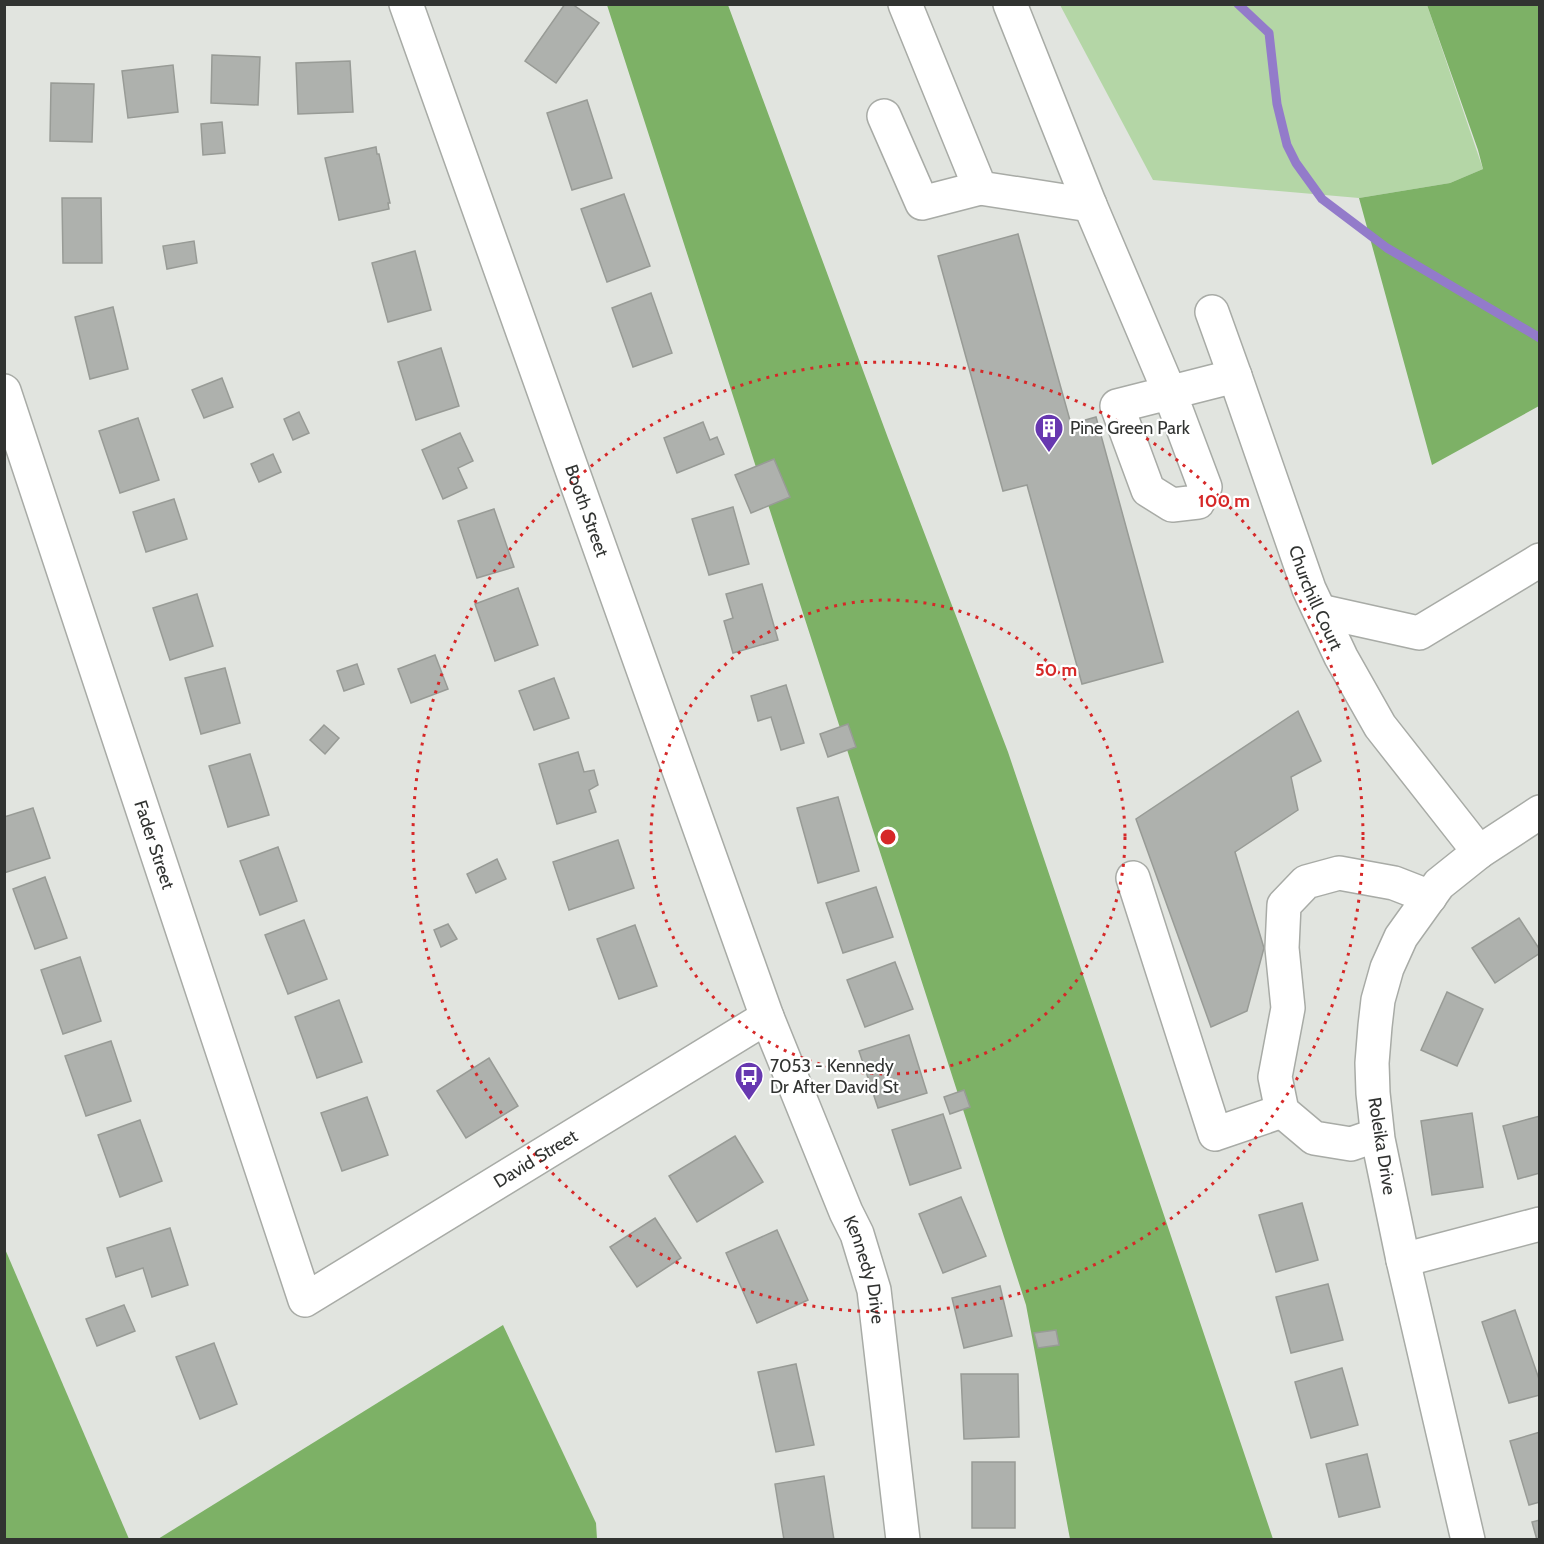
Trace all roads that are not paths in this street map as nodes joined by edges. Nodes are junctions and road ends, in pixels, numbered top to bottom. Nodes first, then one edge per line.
1 (406, 4) edge
2 (905, 4) edge
3 (1010, 4) edge
4 (884, 116) dead end
5 (980, 188) junction
6 (1089, 205) junction
7 (1212, 312) dead end
8 (1235, 376) junction
9 (4, 391) edge
10 (1539, 560) edge
11 (1320, 611) junction
12 (1539, 812) edge
13 (1479, 852) junction
14 (1133, 878) dead end
15 (1430, 897) junction
16 (767, 1017) junction
17 (1282, 1111) junction
18 (1377, 1135) junction
19 (1539, 1224) edge
20 (1403, 1260) junction
21 (305, 1300) joint
22 (903, 1539) edge
23 (1468, 1539) edge

1 - 16 street, Booth Street
2 - 5 street
3 - 6 street
4 - 5 street
5 - 6 street
6 - 8 street
7 - 8 street, Churchill Court
8 - 11 street, Churchill Court
9 - 21 street, Fader Street
10 - 11 street
11 - 13 street, Churchill Court
12 - 13 street, Roleika Drive
13 - 15 street, Roleika Drive
14 - 17 street
15 - 17 street
15 - 18 street, Roleika Drive
16 - 21 street, David Street
16 - 22 street, Kennedy Drive
17 - 18 street
18 - 20 street, Roleika Drive
19 - 20 street
20 - 23 street, Roleika Drive

